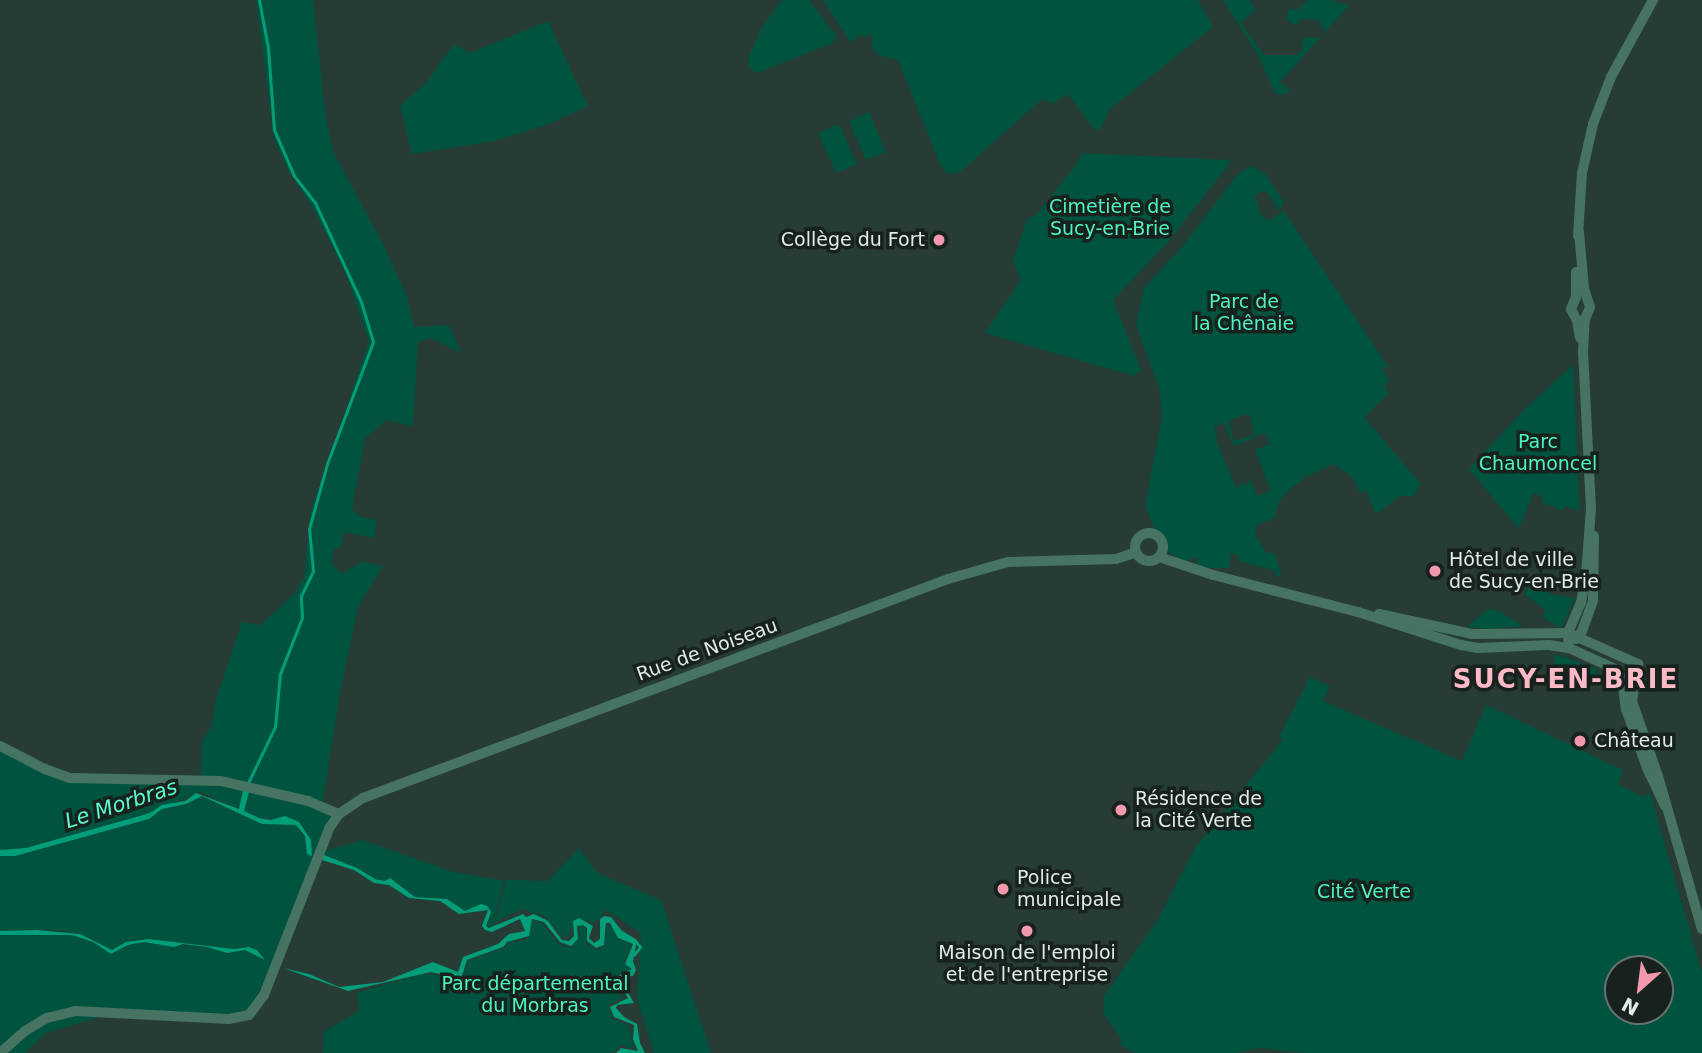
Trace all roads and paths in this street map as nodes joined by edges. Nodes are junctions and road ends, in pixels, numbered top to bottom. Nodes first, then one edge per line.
1 (1653, 0) edge
2 (1581, 298) junction
3 (1575, 314) junction
4 (1587, 314) junction
5 (1584, 352) junction
6 (1136, 552) junction
7 (1159, 557) junction
8 (1358, 612) junction
9 (1573, 634) junction
10 (1569, 648) junction
11 (0, 746) edge
12 (1665, 806) junction
13 (339, 814) junction
14 (1702, 929) edge
15 (1, 1053) edge

1 - 2 street
2 - 3 street
2 - 4 street
3 - 4 street
3 - 5 street
4 - 5 street
5 - 9 street
6 - 7 street
6 - 7 street
6 - 13 street, Rue de Noiseau
7 - 8 street
8 - 9 street
8 - 10 street
9 - 10 street
9 - 12 street
10 - 12 street
11 - 13 street
12 - 14 street
13 - 15 street

